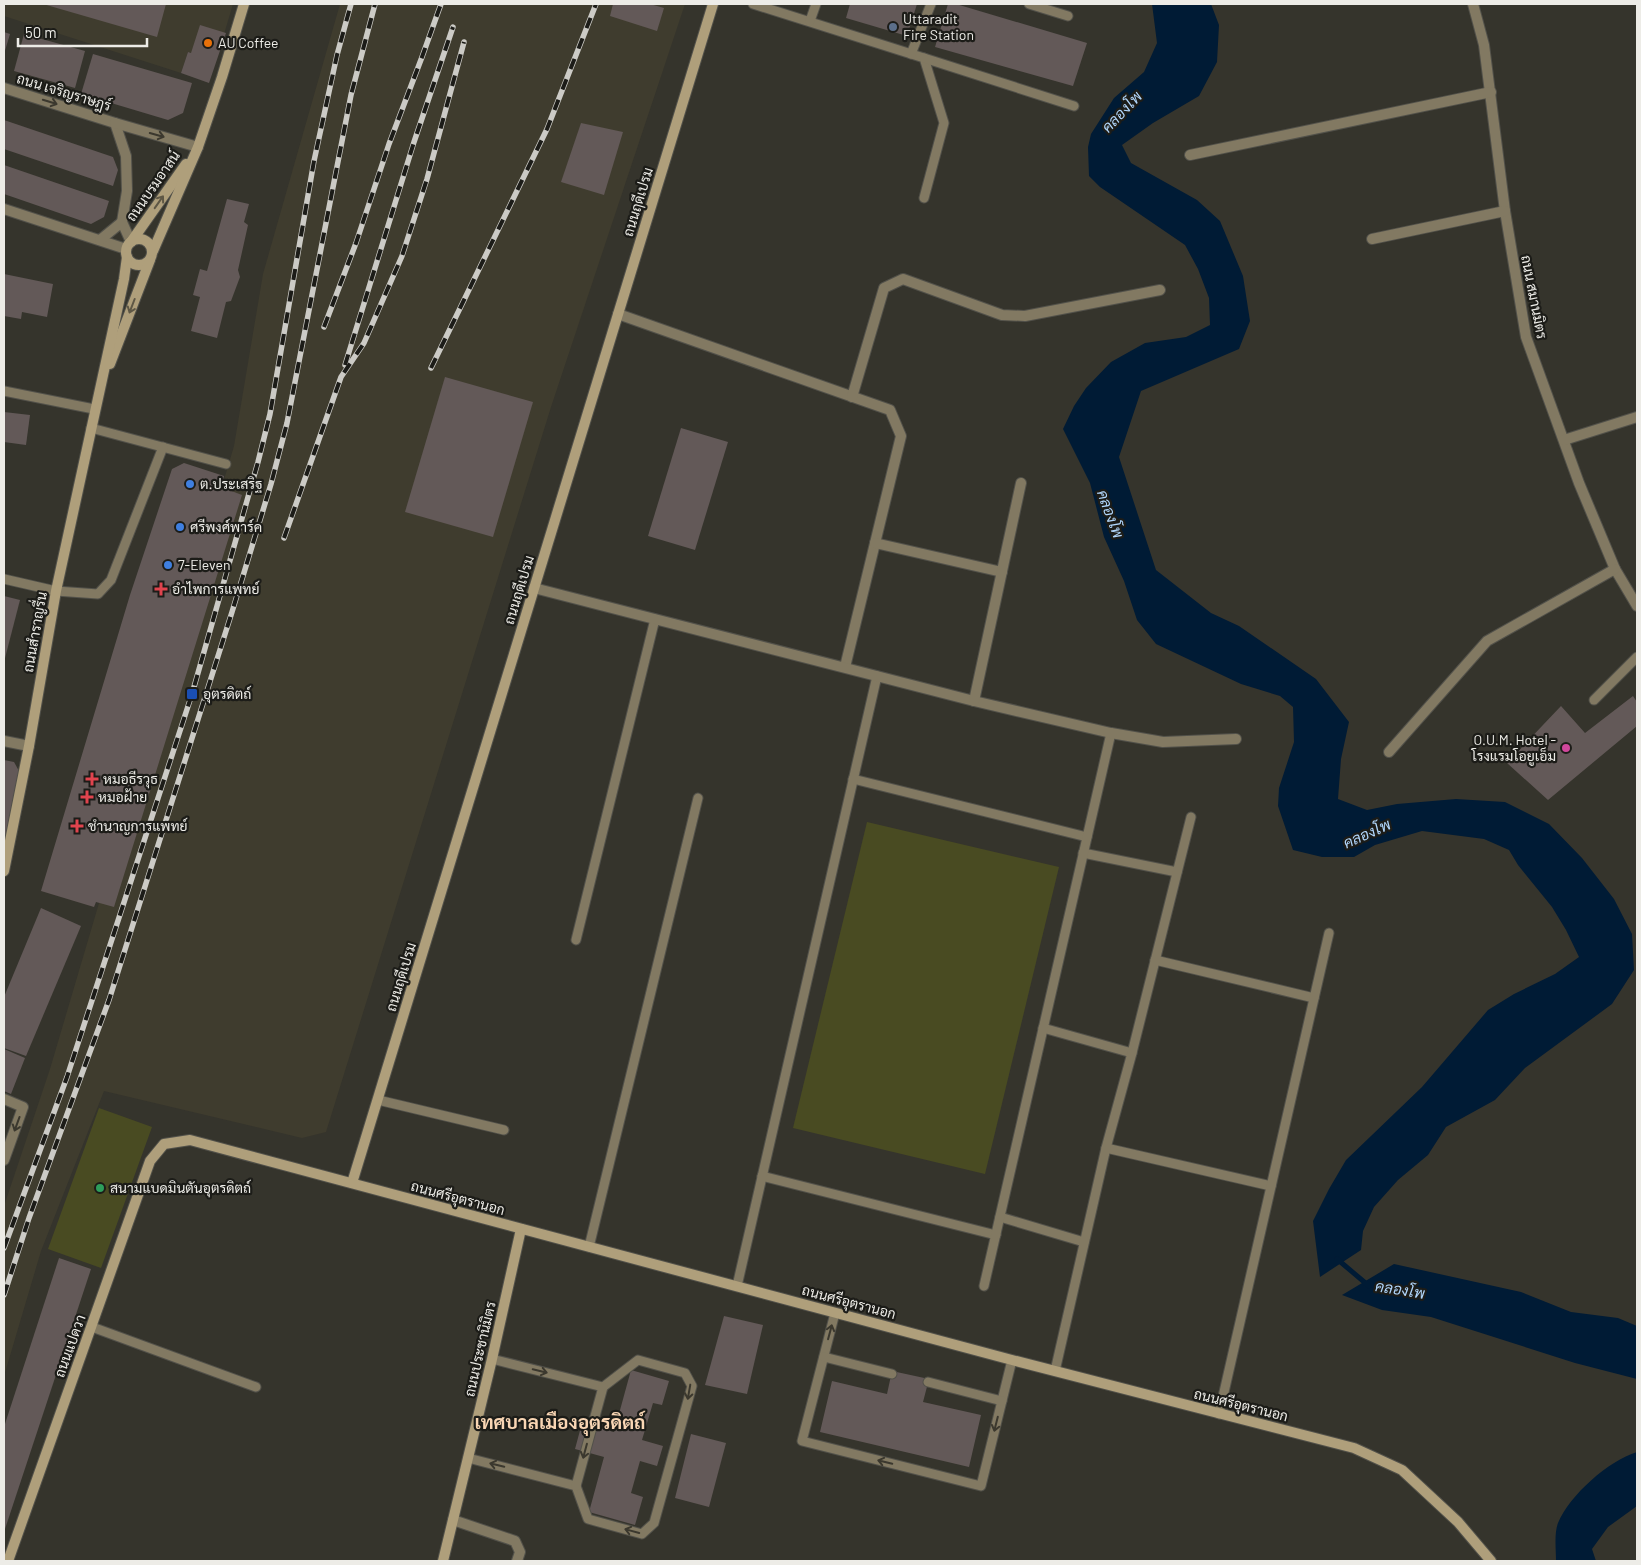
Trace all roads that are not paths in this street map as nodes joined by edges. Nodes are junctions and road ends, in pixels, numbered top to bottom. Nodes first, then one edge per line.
1 (244, 4) edge
2 (713, 4) edge
3 (753, 4) edge
4 (816, 4) edge
5 (931, 4) edge
6 (1029, 4) edge
7 (1473, 4) edge
8 (1068, 16) dead end
9 (810, 21) junction
10 (911, 54) junction
11 (924, 58) junction
12 (4, 88) edge
13 (1491, 92) junction
14 (1074, 106) dead end
15 (115, 123) junction
16 (198, 147) junction
17 (1190, 155) dead end
18 (924, 198) dead end
19 (4, 210) edge
20 (1505, 211) junction
21 (122, 222) junction
22 (1372, 239) dead end
23 (100, 240) junction
24 (128, 249) junction
25 (151, 256) junction
26 (1160, 290) dead end
27 (618, 314) junction
28 (4, 391) edge
29 (852, 396) junction
30 (97, 398) junction
31 (94, 410) junction
32 (1637, 417) edge
33 (91, 428) junction
34 (1564, 440) junction
35 (163, 447) junction
36 (226, 464) dead end
37 (1021, 484) dead end
38 (875, 543) junction
39 (1615, 569) junction
40 (1002, 572) junction
41 (4, 579) edge
42 (534, 588) junction
43 (56, 591) junction
44 (1637, 606) edge
45 (655, 619) junction
46 (1637, 658) edge
47 (845, 667) junction
48 (877, 676) junction
49 (974, 700) junction
50 (1594, 700) dead end
51 (1111, 733) junction
52 (1236, 739) dead end
53 (4, 741) edge
54 (30, 746) junction
55 (1389, 752) dead end
56 (853, 779) junction
57 (698, 798) dead end
58 (1191, 818) dead end
59 (1087, 837) junction
60 (1083, 853) junction
61 (4, 871) edge
62 (1177, 872) junction
63 (1329, 933) dead end
64 (576, 940) dead end
65 (1155, 960) junction
66 (1314, 998) junction
67 (1043, 1028) junction
68 (1132, 1053) junction
69 (4, 1099) edge
70 (378, 1100) junction
71 (504, 1130) dead end
72 (164, 1144) joint
73 (1106, 1148) junction
74 (4, 1160) edge
75 (762, 1176) junction
76 (352, 1183) junction
77 (1271, 1186) junction
78 (1000, 1216) junction
79 (521, 1229) junction
80 (996, 1234) junction
81 (1084, 1242) junction
82 (589, 1247) junction
83 (736, 1286) junction
84 (984, 1286) dead end
85 (836, 1313) junction
86 (92, 1327) junction
87 (824, 1357) junction
88 (492, 1359) junction
89 (1012, 1360) junction
90 (1055, 1371) junction
91 (892, 1374) dead end
92 (928, 1382) dead end
93 (256, 1387) dead end
94 (603, 1387) junction
95 (1002, 1400) junction
96 (1219, 1414) junction
97 (468, 1458) junction
98 (576, 1486) junction
99 (453, 1520) junction
100 (8, 1561) edge
101 (443, 1561) edge
102 (517, 1561) edge
103 (1491, 1561) edge

1 - 16 street, ถนนบรมอาสน์
2 - 27 street, ถนนฤดีเปรม
3 - 9 lane
4 - 9 lane
5 - 10 lane
6 - 8 lane
7 - 13 street, ถนน สมานมิตร
9 - 10 lane
10 - 11 lane
11 - 14 lane
11 - 18 lane
12 -> 15 street, ถนน เจริญราษฎร์
13 - 17 street
13 - 20 street, ถนน สมานมิตร
15 -> 16 street, ถนน เจริญราษฎร์
15 - 21 street, ถนน เจริญราษฎร์
24 -> 16 street, ถนนบรมอาสน์
16 - 25 street, ถนนบรมอาสน์
19 - 23 street
20 - 22 street
20 - 34 street, ถนน สมานมิตร
21 - 23 street
21 - 24 street
23 - 24 street
24 - 25 street
24 - 25 street
24 - 30 street, ถนนสำราญรื่น
25 -> 30 street, ถนนสำราญรื่น
26 - 29 street
27 - 29 street
27 - 42 street, ถนนฤดีเปรม
28 - 31 lane
29 - 38 street
30 - 31 street, ถนนสำราญรื่น
31 - 33 street, ถนนสำราญรื่น
32 - 34 street
33 - 35 lane
33 - 43 street, ถนนสำราญรื่น
34 - 39 street, ถนน สมานมิตร
35 - 36 lane
35 - 43 lane
37 - 40 street
38 - 40 street
38 - 47 street
39 - 44 street, ถนน สมานมิตร
39 - 55 street
40 - 49 street
41 - 43 lane
42 - 45 street
42 - 70 street, ถนนฤดีเปรม
43 - 54 street, ถนนสำราญรื่น
45 - 47 street
45 - 64 lane
46 - 50 lane
47 - 48 street
48 - 49 street
48 - 56 lane
49 - 51 street
51 - 52 street
51 - 59 lane
53 - 54 street
54 - 61 street, ถนนสำราญรื่น
56 - 59 lane
56 - 75 lane
57 - 82 lane
58 - 62 lane
59 - 60 lane
60 - 62 lane
60 - 67 lane
62 - 65 lane
63 - 66 lane
65 - 66 lane
65 - 68 lane
66 - 77 lane
67 - 68 lane
67 - 78 lane
68 - 73 lane
69 -> 74 street
70 - 71 lane
70 - 76 street, ถนนฤดีเปรม
72 - 76 street, ถนนศรีอุตรานอก
72 - 86 street, ถนนแปดวา
73 - 77 lane
73 - 81 lane
75 - 80 lane
75 - 83 lane
76 - 79 street, ถนนศรีอุตรานอก
77 - 96 lane
78 - 80 lane
78 - 81 lane
79 - 82 street, ถนนศรีอุตรานอก
79 - 88 street, ถนนประชานิมิตร
80 - 84 lane
81 - 90 lane
82 - 83 street, ถนนศรีอุตรานอก
83 - 85 street, ถนนศรีอุตรานอก
87 -> 85 lane
85 - 89 street, ถนนศรีอุตรานอก
86 - 93 lane
86 - 100 street, ถนนแปดวา
87 - 91 lane
95 -> 87 lane
88 -> 94 lane
88 - 97 street, ถนนประชานิมิตร
89 - 90 street, ถนนศรีอุตรานอก
89 - 95 lane
90 - 96 street, ถนนศรีอุตรานอก
92 - 95 lane
94 -> 98 lane
94 -> 98 lane
96 - 103 street, ถนนศรีอุตรานอก
98 -> 97 lane
97 - 99 street, ถนนประชานิมิตร
99 - 101 street, ถนนประชานิมิตร
99 - 102 street

